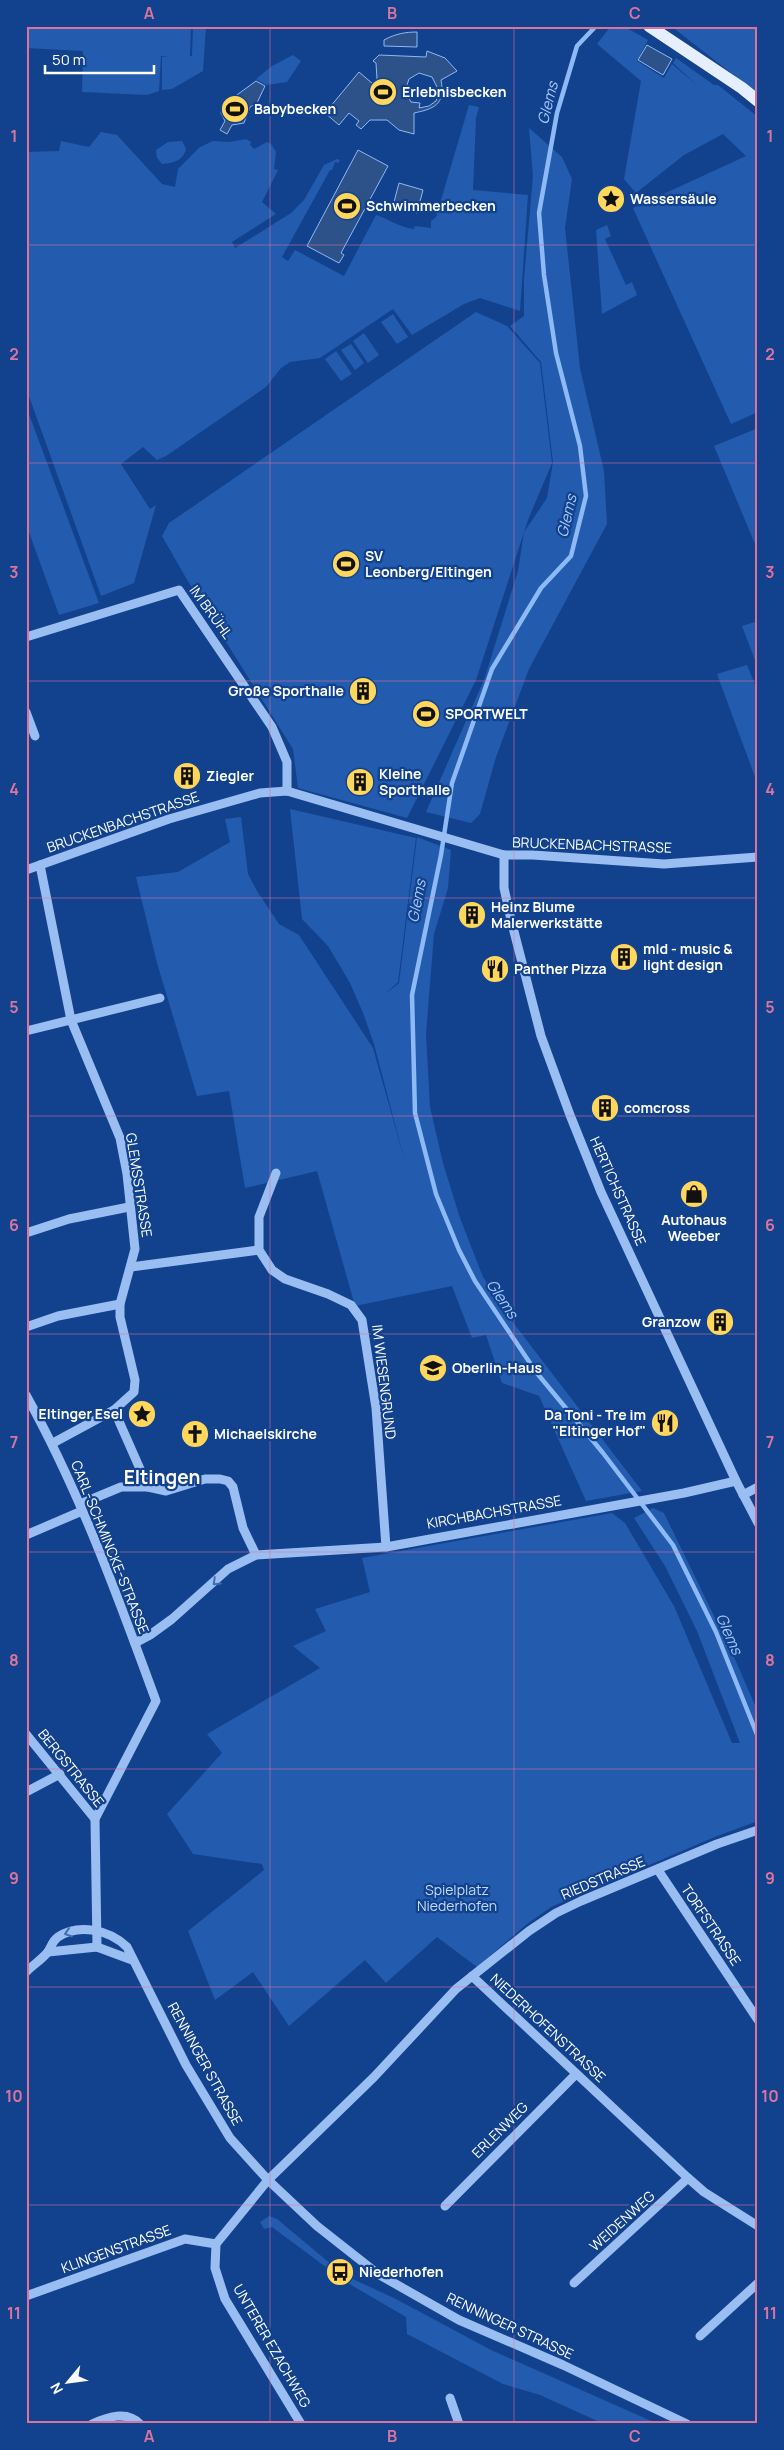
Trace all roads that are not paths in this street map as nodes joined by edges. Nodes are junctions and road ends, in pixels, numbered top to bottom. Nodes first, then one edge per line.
1 (650, 26) edge
2 (758, 101) edge
3 (26, 638) edge
4 (26, 712) edge
5 (35, 736) dead end
6 (287, 791) junction
7 (504, 856) junction
8 (758, 857) edge
9 (40, 865) junction
10 (26, 870) edge
11 (160, 998) dead end
12 (71, 1020) junction
13 (26, 1031) edge
14 (276, 1172) dead end
15 (130, 1207) junction
16 (26, 1233) edge
17 (260, 1250) junction
18 (131, 1267) junction
19 (120, 1304) junction
20 (26, 1326) edge
21 (26, 1394) edge
22 (114, 1410) junction
23 (53, 1443) junction
24 (736, 1481) junction
25 (148, 1486) junction
26 (758, 1487) edge
27 (743, 1495) junction
28 (81, 1507) junction
29 (758, 1523) edge
30 (26, 1535) edge
31 (386, 1546) junction
32 (256, 1555) junction
33 (135, 1642) junction
34 (26, 1734) edge
35 (60, 1774) junction
36 (26, 1792) edge
37 (95, 1819) junction
38 (758, 1830) edge
39 (658, 1870) junction
40 (97, 1930) junction
41 (97, 1947) junction
42 (48, 1952) junction
43 (132, 1960) junction
44 (26, 1972) edge
45 (472, 1976) junction
46 (758, 2020) edge
47 (576, 2074) junction
48 (688, 2178) junction
49 (268, 2180) junction
50 (444, 2206) dead end
51 (758, 2226) edge
52 (216, 2244) junction
53 (574, 2283) dead end
54 (758, 2283) edge
55 (26, 2296) edge
56 (700, 2336) dead end
57 (450, 2398) dead end
58 (92, 2424) edge
59 (140, 2424) edge
60 (301, 2424) edge
61 (459, 2424) edge
62 (687, 2424) edge

1 - 2 main road
3 - 6 street, IM BRÜHL
4 - 5 street
6 - 7 street, BRUCKENBACHSTRASSE
6 - 9 street, BRUCKENBACHSTRASSE
7 - 8 street, BRUCKENBACHSTRASSE
7 - 24 street, HERTICHSTRASSE
9 - 10 street, BRUCKENBACHSTRASSE
9 - 12 street, GLEMSSTRASSE
11 - 12 street
12 - 13 street
12 - 15 street, GLEMSSTRASSE
14 - 17 street
15 - 16 street
15 - 18 street, GLEMSSTRASSE
17 - 18 street
17 - 31 street, IM WIESENGRUND
18 - 19 street, GLEMSSTRASSE
19 - 20 street
19 - 22 street, GLEMSSTRASSE
21 - 23 street, CARL-SCHMINCKE-STRASSE
22 - 23 street, GLEMSSTRASSE
22 - 25 street
23 - 28 street, CARL-SCHMINCKE-STRASSE
24 - 27 street, HERTICHSTRASSE
24 - 31 street, KIRCHBACHSTRASSE
25 - 28 street
25 - 32 street
26 - 27 street
27 - 29 street, HERTICHSTRASSE
28 - 30 street
28 - 33 street, CARL-SCHMINCKE-STRASSE
31 - 32 street, KIRCHBACHSTRASSE
32 -> 33 street, KIRCHBACHSTRASSE
33 - 37 street, CARL-SCHMINCKE-STRASSE
34 - 35 street, BERGSTRASSE
35 - 36 street
35 - 37 street, BERGSTRASSE
37 - 40 street
38 - 39 street, RIEDSTRASSE
39 - 45 street, RIEDSTRASSE
39 - 46 street, TORFSTRASSE
40 - 41 street
40 -> 42 street
40 - 43 street, RENNINGER STRASSE
41 - 42 street
41 - 43 street
42 - 44 street
43 - 49 street, RENNINGER STRASSE
45 - 47 street, NIEDERHOFENSTRASSE
45 - 49 street, NIEDERHOFENSTRASSE
47 - 48 street, NIEDERHOFENSTRASSE
47 - 50 street, ERLENWEG
48 - 51 street, NIEDERHOFENSTRASSE
48 - 53 street, WEIDENWEG
49 - 52 street
49 - 62 street, RENNINGER STRASSE
52 - 55 street, KLINGENSTRASSE
52 - 60 street, UNTERER EZACHWEG
54 - 56 street
57 - 61 street
58 - 59 street

